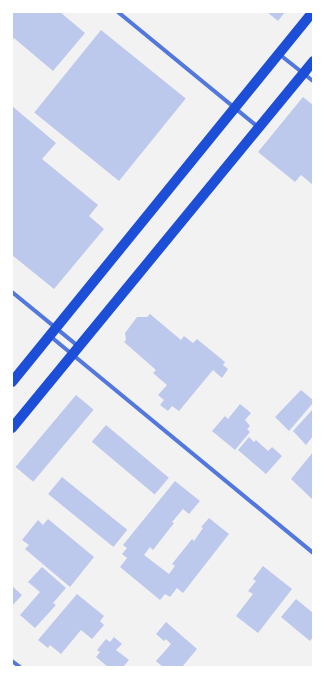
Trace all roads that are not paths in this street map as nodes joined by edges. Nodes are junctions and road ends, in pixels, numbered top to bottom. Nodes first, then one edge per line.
1 (118, 12) edge
2 (313, 12) edge
3 (279, 54) junction
4 (313, 61) edge
5 (304, 73) junction
6 (313, 81) edge
7 (235, 108) junction
8 (260, 128) junction
9 (12, 292) edge
10 (53, 332) junction
11 (78, 346) junction
12 (72, 354) junction
13 (12, 382) edge
14 (12, 428) edge
15 (313, 553) edge
16 (12, 661) edge
17 (20, 667) edge

1 - 7 street
2 - 3 main road
3 - 5 street
3 - 7 main road
4 - 5 main road
5 - 6 street
5 - 8 main road
7 - 8 street
7 - 10 main road
8 - 11 main road
9 - 10 street
10 - 11 street
10 - 12 street
10 - 13 main road
11 - 12 main road
12 - 14 main road
12 - 15 street
16 - 17 street

